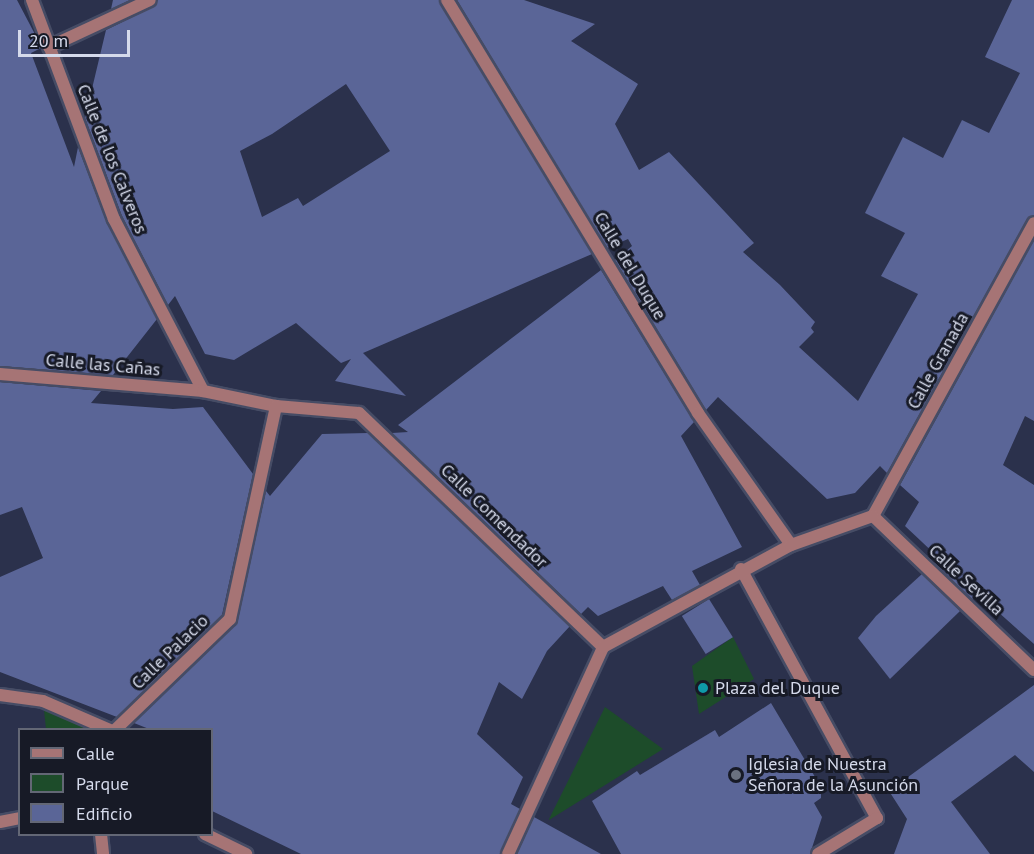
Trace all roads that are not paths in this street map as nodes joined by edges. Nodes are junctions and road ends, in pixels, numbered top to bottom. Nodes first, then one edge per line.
1 (32, 0) edge
2 (150, 0) edge
3 (447, 0) edge
4 (49, 47) junction
5 (1034, 223) edge
6 (0, 374) edge
7 (203, 392) junction
8 (276, 406) junction
9 (359, 413) joint
10 (873, 516) junction
11 (791, 544) junction
12 (741, 569) junction
13 (603, 647) junction
14 (1034, 670) edge
15 (0, 695) edge
16 (108, 728) edge
17 (116, 728) edge
18 (18, 818) edge
19 (0, 822) edge
20 (101, 836) edge
21 (209, 836) edge
22 (509, 852) edge
23 (103, 854) edge
24 (246, 854) edge
25 (818, 854) edge

1 - 4 street, Calle de los Calveros
2 - 4 street
3 - 11 street, Calle del Duque
4 - 7 street, Calle de los Calveros
5 - 10 street, Calle Granada
6 - 7 street, Calle las Cañas
7 - 8 street, Calle las Cañas
8 - 9 street, Calle las Cañas
8 - 17 street, Calle Palacio
9 - 13 street, Calle Comendador
10 - 11 street
10 - 14 street, Calle Sevilla
11 - 12 street
12 - 13 street
12 - 25 street
13 - 22 street
15 - 16 street
18 - 19 street
20 - 23 street
21 - 24 street

